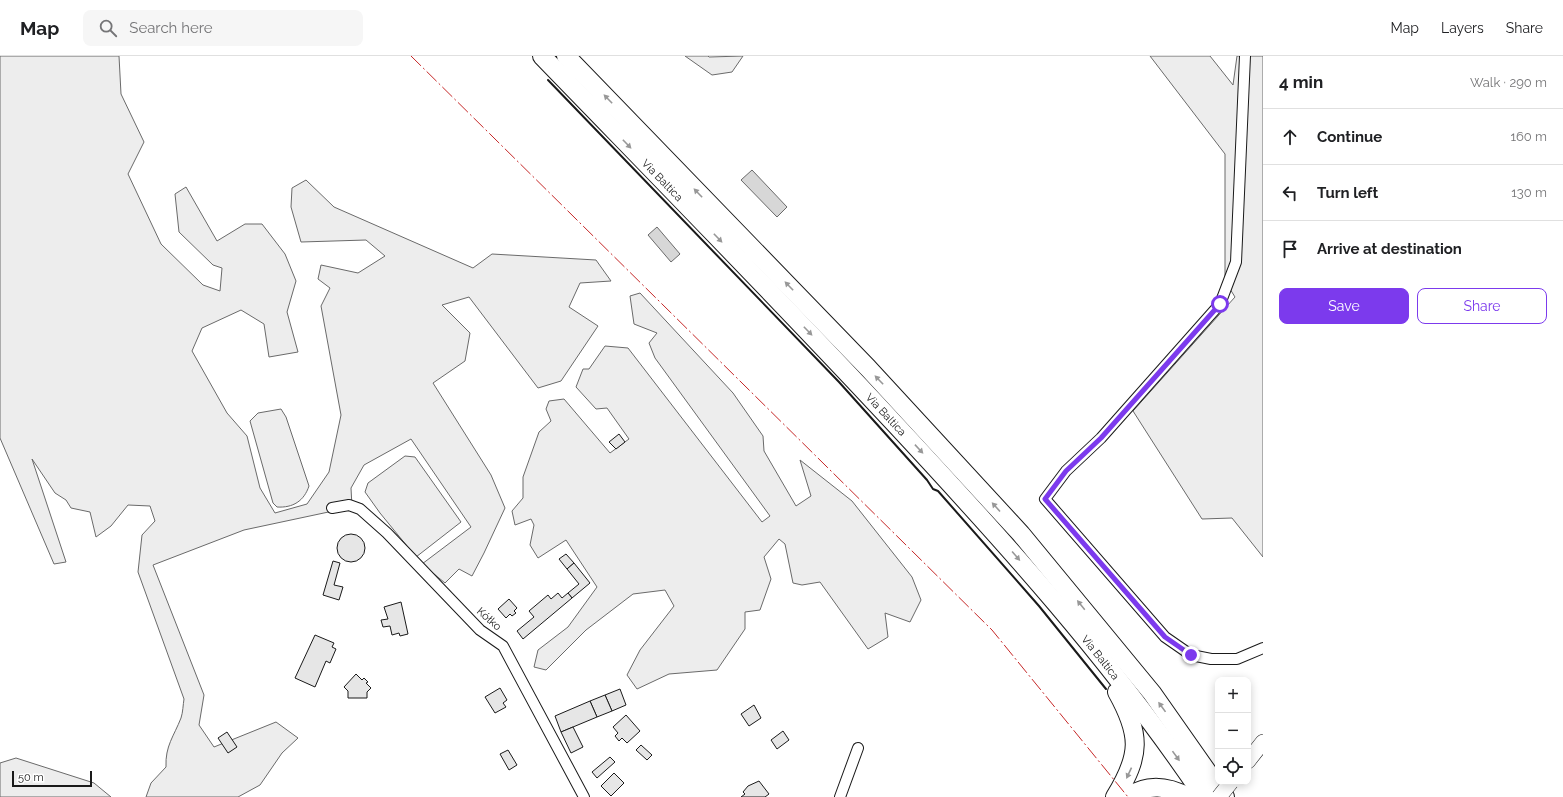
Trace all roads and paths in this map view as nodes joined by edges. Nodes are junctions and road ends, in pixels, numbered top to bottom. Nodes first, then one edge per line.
1 (542, 56) edge
2 (566, 56) edge
3 (1245, 56) edge
4 (332, 508) dead end
5 (1093, 648) junction
6 (1263, 648) edge
7 (1185, 739) junction
8 (1263, 742) edge
9 (858, 748) dead end
10 (1251, 757) edge
11 (1215, 772) edge
12 (1228, 785) edge
13 (1229, 785) edge
14 (584, 797) edge
15 (840, 797) edge
16 (1115, 797) edge
17 (1128, 797) edge
18 (1188, 797) edge
19 (1204, 797) edge
20 (1219, 797) edge
21 (1225, 797) edge
22 (1240, 797) edge

1 -> 5 highway, Via Baltica
7 -> 2 highway, Via Baltica
3 - 6 street
4 - 14 street, Kółko
5 -> 16 highway
5 -> 19 highway, Via Baltica
7 - 11 highway
7 - 21 highway, Via Baltica
8 - 10 main road
9 - 15 street
12 - 22 highway
13 - 20 main road, bridge
17 - 18 highway

